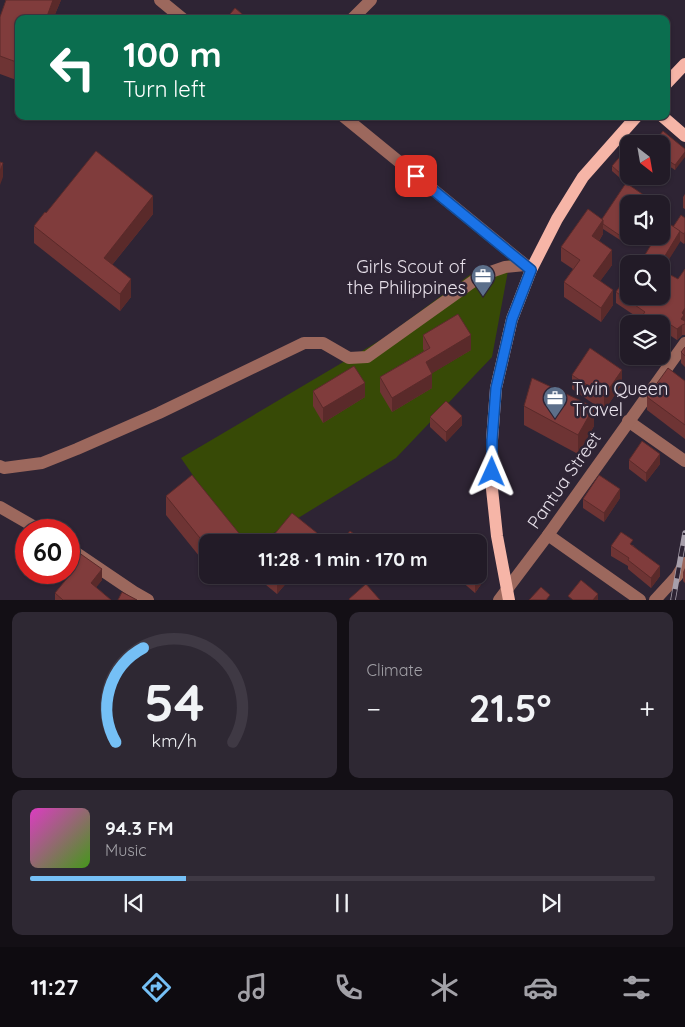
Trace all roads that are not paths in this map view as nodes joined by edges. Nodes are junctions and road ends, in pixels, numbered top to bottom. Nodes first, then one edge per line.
1 (160, 0) edge
2 (371, 0) edge
3 (178, 15) edge
4 (356, 15) edge
5 (685, 64) edge
6 (670, 80) edge
7 (348, 120) edge
8 (633, 120) edge
9 (667, 120) edge
10 (685, 136) edge
11 (528, 268) junction
12 (685, 343) edge
13 (628, 421) junction
14 (685, 461) edge
15 (0, 466) edge
16 (0, 507) edge
17 (21, 519) edge
18 (548, 535) junction
19 (80, 555) edge
20 (685, 563) edge
21 (508, 594) edge
22 (148, 600) edge
23 (498, 600) edge
24 (640, 600) edge
25 (655, 600) edge

1 - 3 street
2 - 4 street
5 - 6 main road
7 - 11 street
8 - 11 main road
9 - 10 main road
11 - 15 street
11 - 21 main road
12 - 13 street, Pantua Street
13 - 14 street
13 - 18 street, Pantua Street
16 - 17 street
18 - 21 street, Pantua Street
18 - 24 street
19 - 22 street
20 - 25 street
21 - 23 street, Pantua Street

